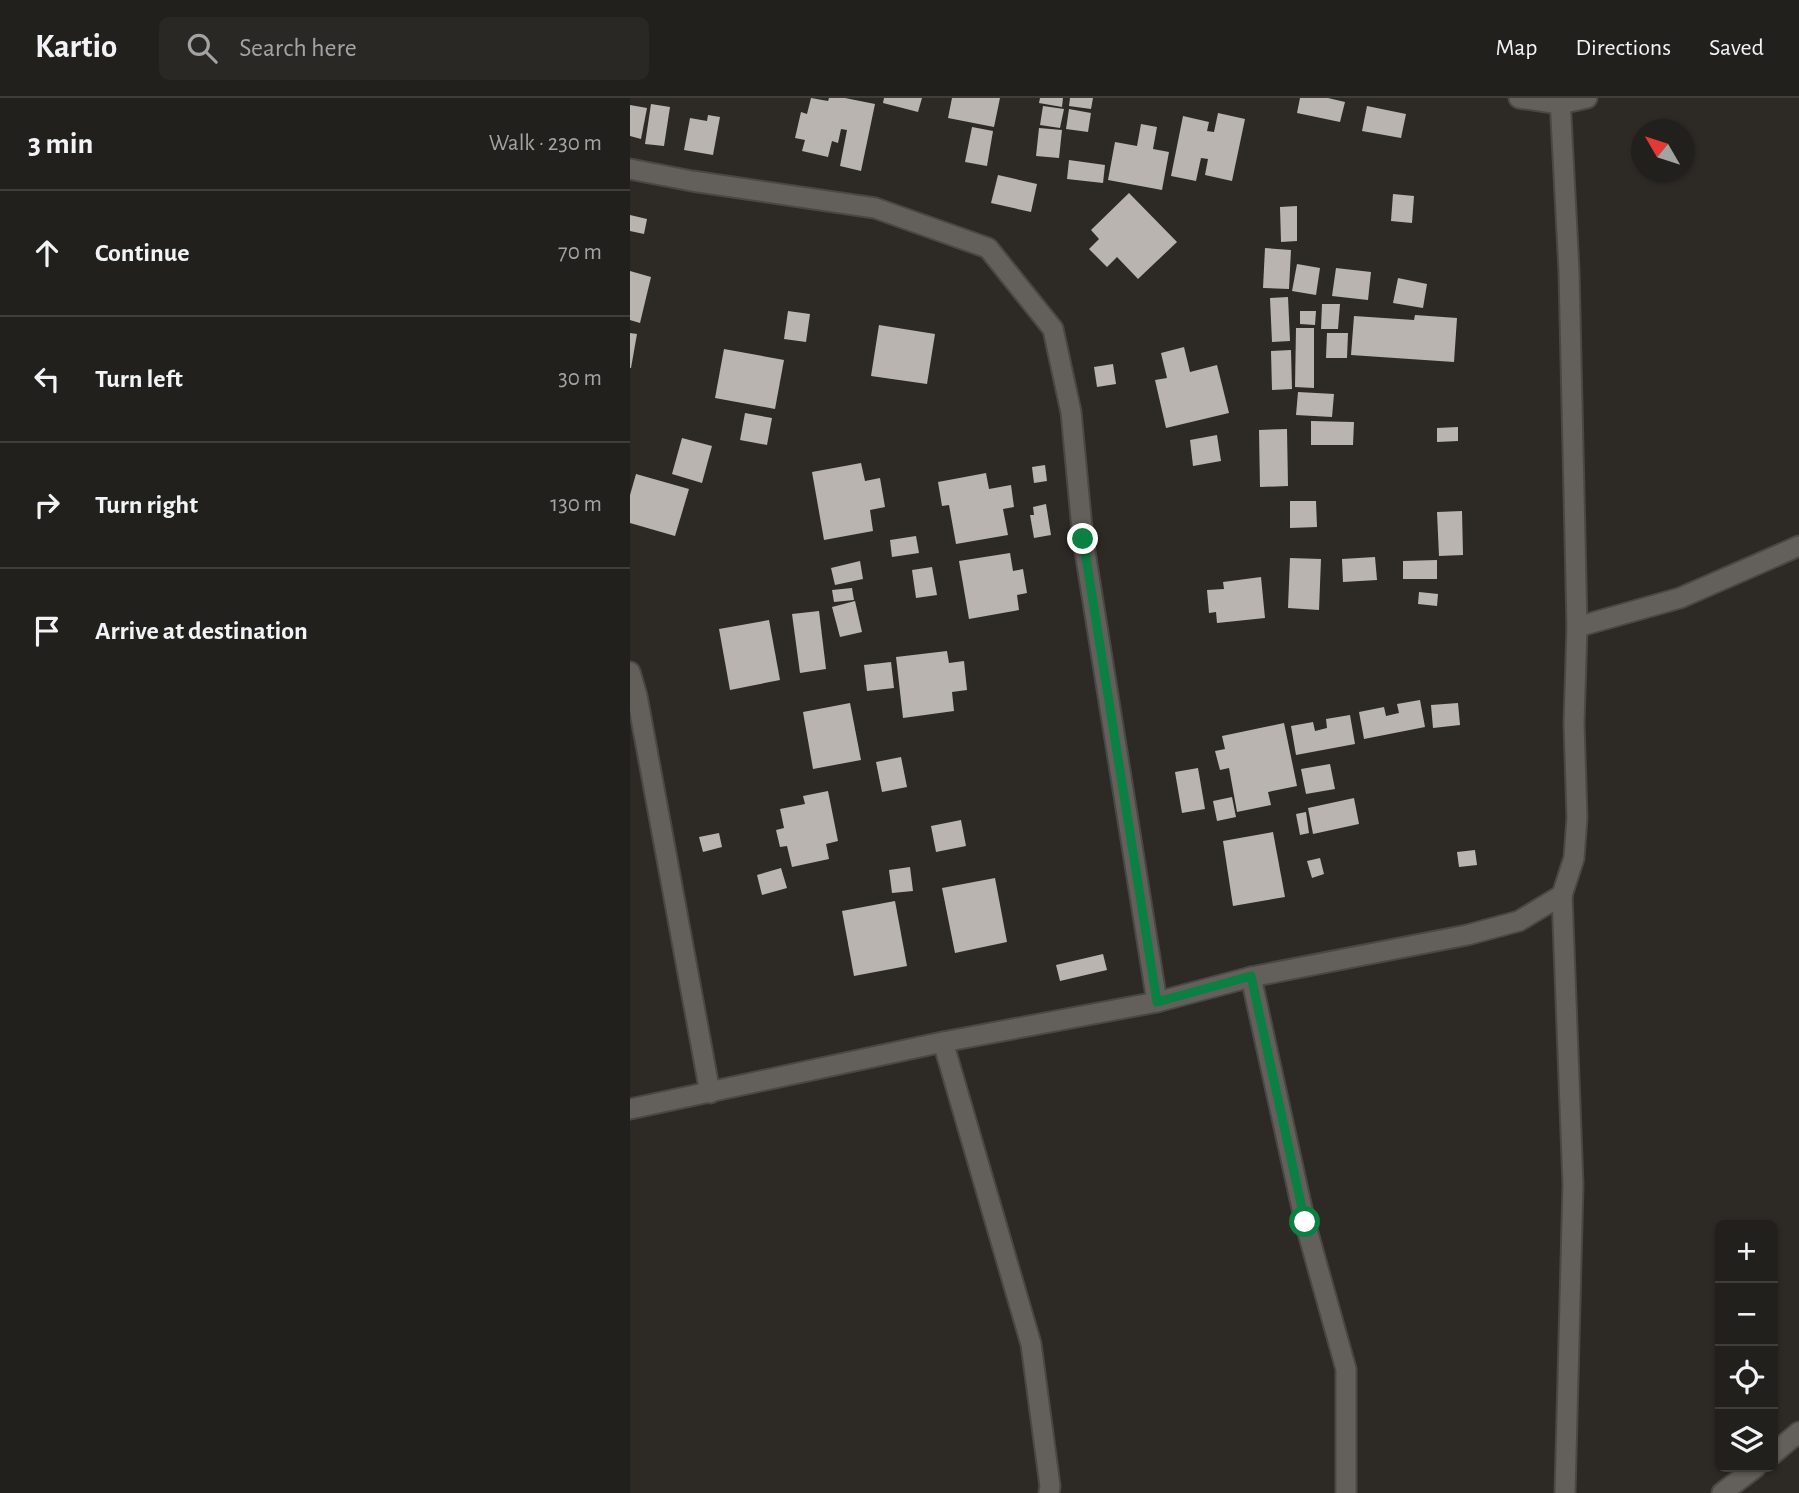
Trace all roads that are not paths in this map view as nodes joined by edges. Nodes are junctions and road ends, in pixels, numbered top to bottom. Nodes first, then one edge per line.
1 (1520, 98) edge
2 (1587, 98) edge
3 (1560, 101) edge
4 (630, 169) edge
5 (1799, 546) edge
6 (1577, 627) junction
7 (630, 672) edge
8 (1562, 895) junction
9 (1251, 976) junction
10 (1157, 1002) junction
11 (943, 1042) junction
12 (710, 1093) junction
13 (630, 1109) edge
14 (1799, 1432) edge
15 (1778, 1450) edge
16 (1749, 1472) edge
17 (1049, 1493) edge
18 (1346, 1493) edge
19 (1565, 1493) edge
20 (1722, 1493) edge

1 - 3 street
2 - 3 street
3 - 6 street
4 - 10 street
5 - 6 street
6 - 8 street
7 - 12 street
8 - 9 street
8 - 19 street
9 - 10 street
9 - 18 street
10 - 11 street
11 - 12 street
11 - 17 street
12 - 13 street
14 - 15 street
16 - 20 street

